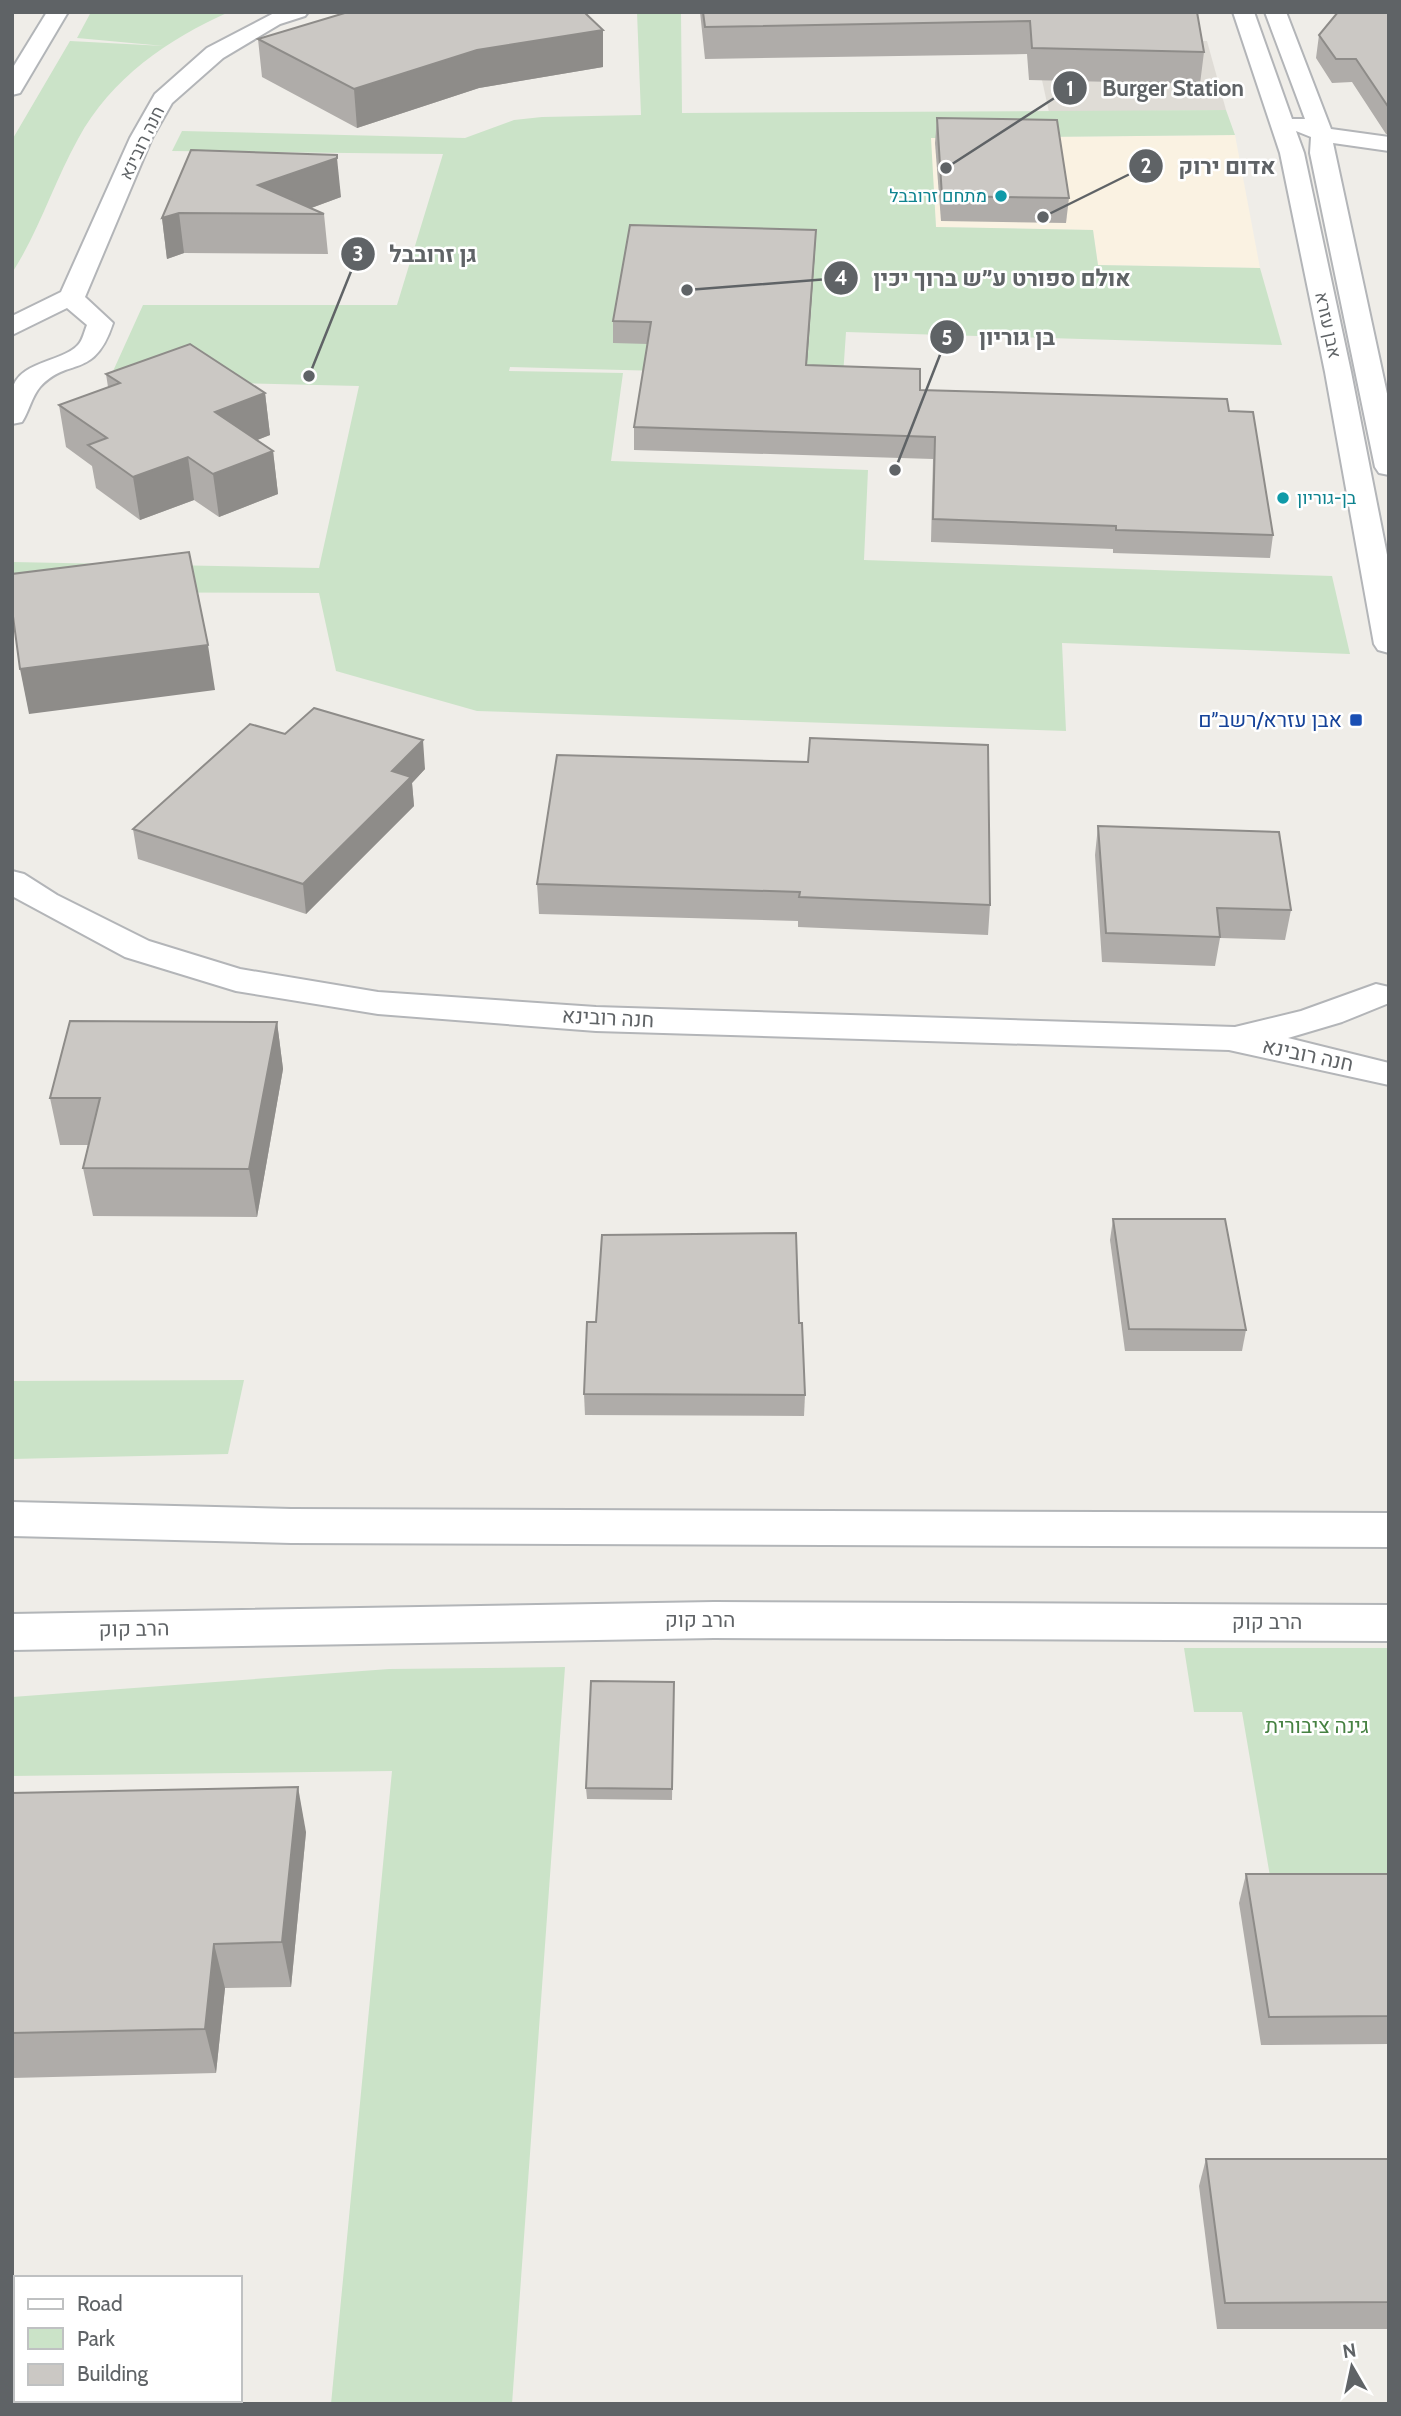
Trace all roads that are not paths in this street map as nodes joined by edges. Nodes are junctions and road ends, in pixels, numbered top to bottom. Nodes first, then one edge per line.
1 (58, 12) edge
2 (298, 12) edge
3 (1243, 12) edge
4 (1275, 12) edge
5 (12, 88) edge
6 (1280, 110) junction
7 (1322, 134) junction
8 (1389, 144) edge
9 (72, 297) junction
10 (12, 327) edge
11 (12, 361) edge
12 (30, 381) junction
13 (1341, 390) junction
14 (1381, 394) edge
15 (12, 416) edge
16 (1389, 467) edge
17 (1389, 644) edge
18 (12, 881) edge
19 (1383, 993) edge
20 (1229, 1038) junction
21 (1387, 1074) edge
22 (12, 1519) edge
23 (1389, 1530) edge
24 (1389, 1623) edge
25 (12, 1632) edge

1 - 5 street
2 - 9 street, חנה רובינא
3 - 6 street, אבן עזרא
4 - 7 street, אבן עזרא
6 - 7 street
6 - 13 street, אבן עזרא
7 - 8 street
7 - 14 street, אבן עזרא
9 - 10 street
9 - 12 street
11 - 12 street
12 - 15 street
13 - 14 street
13 - 17 street, אבן עזרא
14 - 16 street, אבן עזרא
18 - 20 street, חנה רובינא
19 - 20 street, חנה רובינא
19 - 21 street
20 - 21 street, חנה רובינא
22 - 23 street
24 - 25 street, הרב קוק

